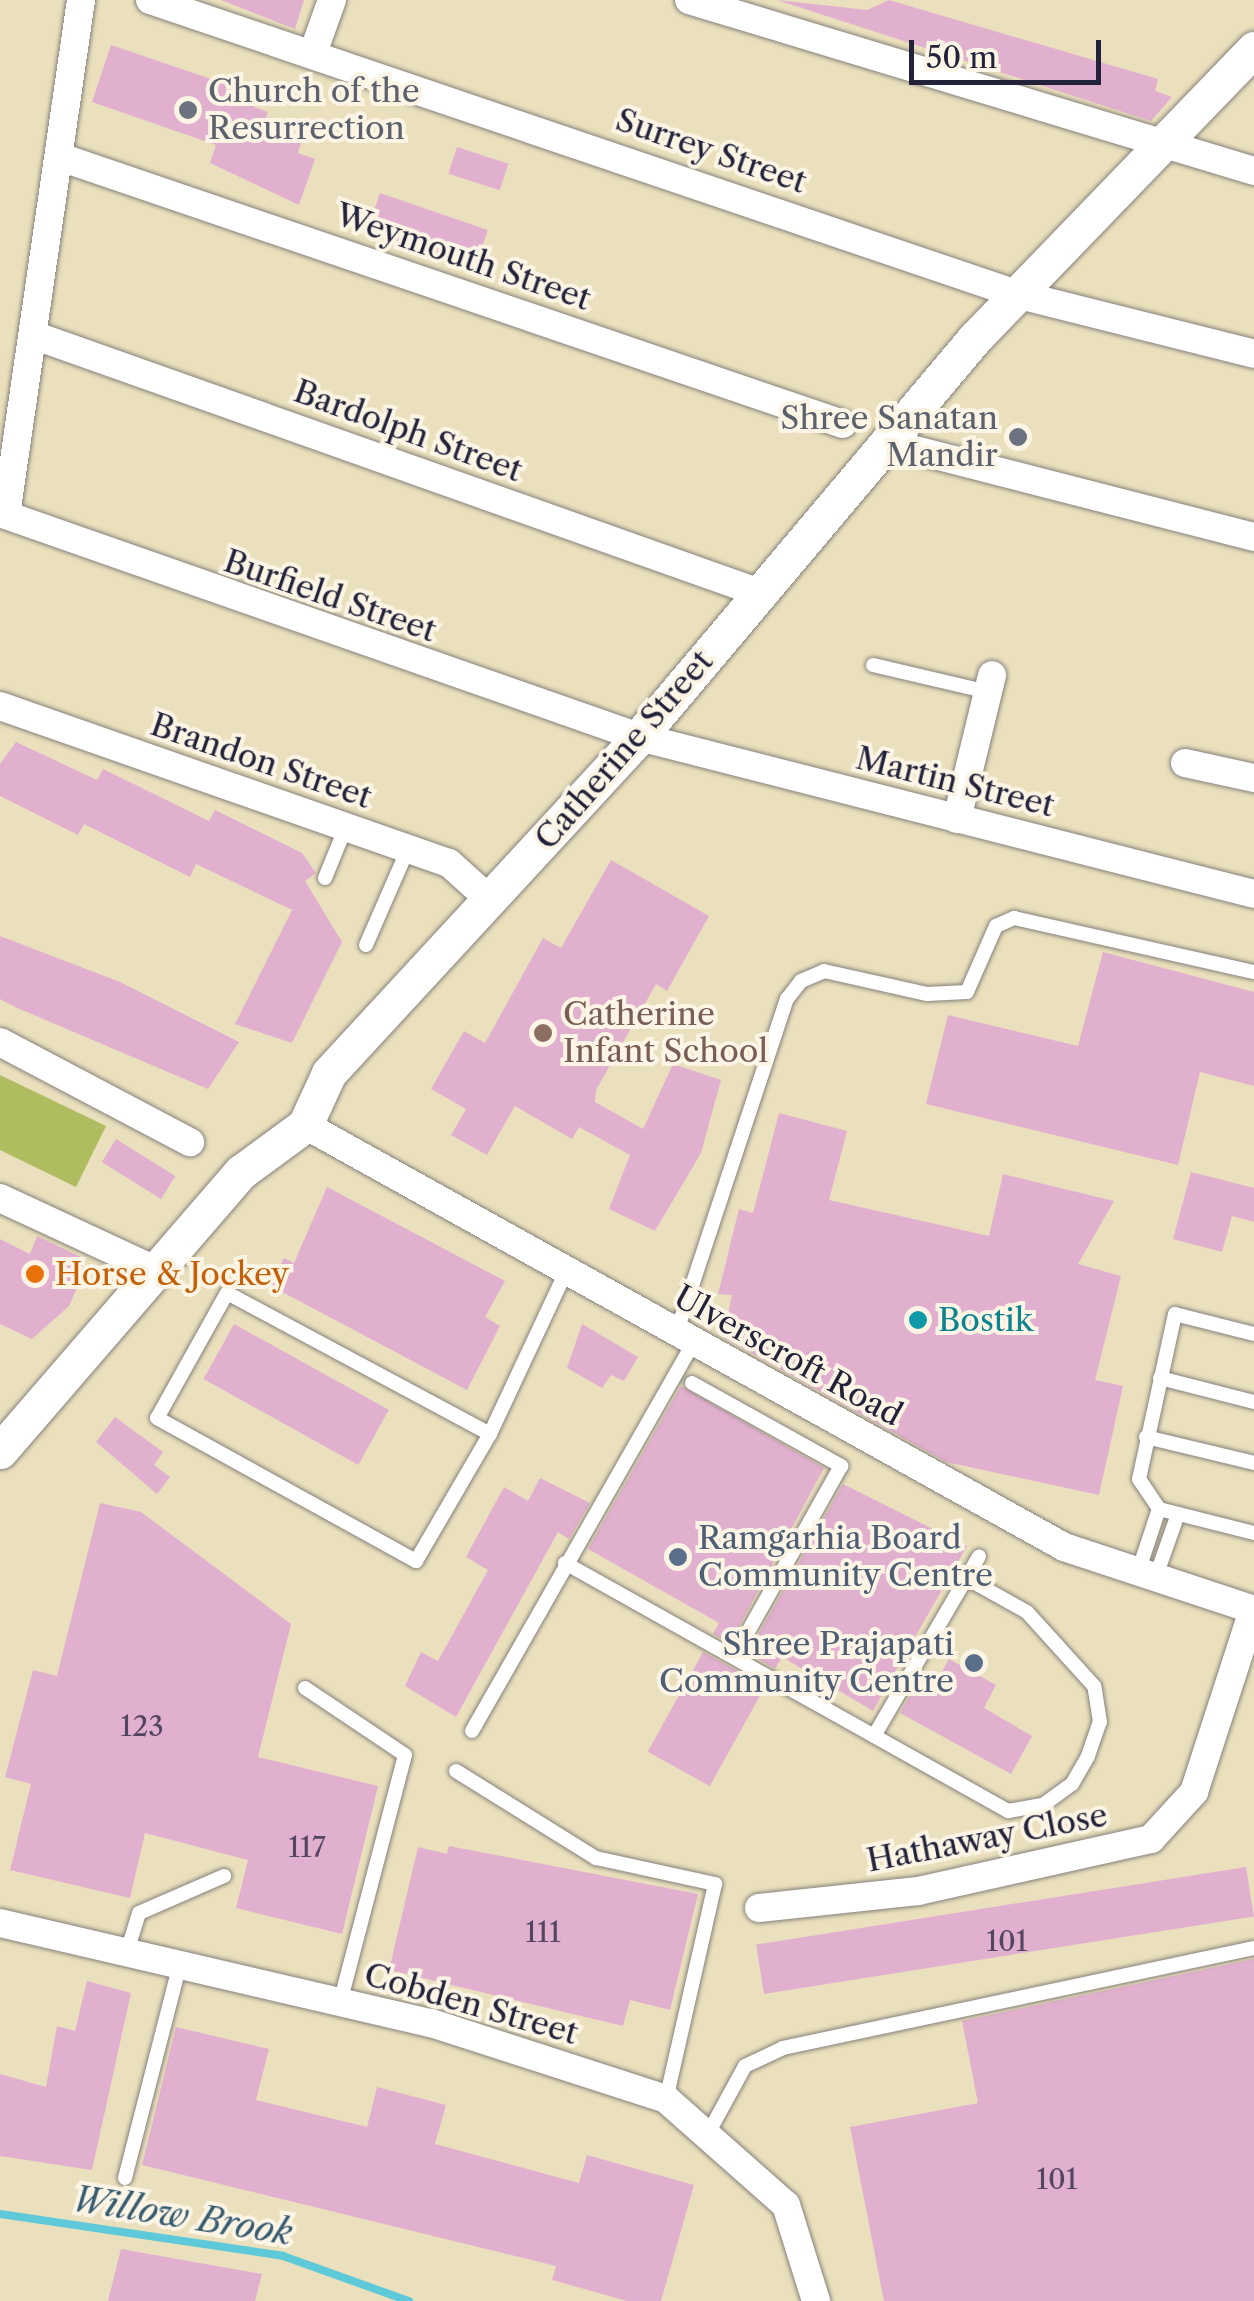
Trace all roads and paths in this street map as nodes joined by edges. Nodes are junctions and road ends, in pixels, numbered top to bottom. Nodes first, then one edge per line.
1 (81, 0) edge
2 (150, 0) edge
3 (332, 0) edge
4 (689, 0) edge
5 (1254, 49) edge
6 (314, 53) junction
7 (1154, 146) junction
8 (60, 156) junction
9 (1254, 171) edge
10 (1016, 294) junction
11 (33, 335) junction
12 (1254, 354) edge
13 (843, 424) dead end
14 (884, 442) junction
15 (3, 514) edge
16 (1254, 536) edge
17 (760, 594) junction
18 (873, 664) dead end
19 (990, 684) joint
20 (0, 706) edge
21 (639, 737) junction
22 (1185, 763) dead end
23 (1254, 778) edge
24 (956, 819) junction
25 (345, 828) junction
26 (408, 850) junction
27 (325, 878) dead end
28 (1254, 894) edge
29 (489, 899) junction
30 (366, 945) dead end
31 (1254, 972) edge
32 (0, 1042) edge
33 (306, 1125) junction
34 (190, 1142) dead end
35 (0, 1198) edge
36 (154, 1269) junction
37 (566, 1272) junction
38 (1254, 1334) edge
39 (684, 1338) junction
40 (1160, 1378) junction
41 (692, 1384) dead end
42 (1254, 1402) edge
43 (490, 1434) junction
44 (1146, 1437) junction
45 (0, 1451) edge
46 (1254, 1464) edge
47 (1159, 1509) junction
48 (1178, 1514) junction
49 (1254, 1533) edge
50 (979, 1556) dead end
51 (566, 1563) junction
52 (966, 1578) junction
53 (1145, 1579) junction
54 (1254, 1610) edge
55 (734, 1657) junction
56 (305, 1688) dead end
57 (472, 1731) dead end
58 (874, 1736) junction
59 (456, 1771) dead end
60 (224, 1876) dead end
61 (759, 1908) dead end
62 (0, 1924) edge
63 (1254, 1948) edge
64 (126, 1955) junction
65 (179, 1967) junction
66 (340, 2003) junction
67 (666, 2099) junction
68 (710, 2130) junction
69 (125, 2178) dead end
70 (816, 2301) edge

1 - 8 street
2 - 6 street, Surrey Street
3 - 6 street
4 - 7 street
5 - 7 street, Catherine Street
6 - 10 street, Surrey Street
7 - 9 street
7 - 10 street, Catherine Street
8 - 11 street
8 - 13 street, Weymouth Street
10 - 12 street, Surrey Street
10 - 14 street, Catherine Street
11 - 15 street
11 - 17 street, Bardolph Street
14 - 16 street
14 - 17 street, Catherine Street
15 - 21 street, Burfield Street
17 - 21 street, Catherine Street
18 - 19 lane
19 - 24 street
20 - 25 street, Brandon Street
21 - 24 street, Martin Street
21 - 29 street, Catherine Street
22 - 23 street
24 - 28 street, Martin Street
25 - 26 street, Brandon Street
25 - 27 lane
26 - 29 street, Brandon Street
26 - 30 lane
29 - 33 street, Catherine Street
31 - 39 lane
32 - 34 street
33 - 36 street
33 - 37 street, Ulverscroft Road
35 - 36 street
36 - 45 street
37 - 39 street, Ulverscroft Road
37 - 43 lane
38 - 40 lane
39 - 51 lane
39 - 53 street, Ulverscroft Road
40 - 42 lane
40 - 44 lane
41 - 55 lane
43 - 43 lane
44 - 46 lane
44 - 47 lane
47 - 48 lane
47 - 53 lane
48 - 49 lane
48 - 53 lane
50 - 52 lane
51 - 55 lane
51 - 57 lane
52 - 58 lane
52 - 58 lane
53 - 54 street, Ulverscroft Road
54 - 61 street, Hathaway Close
55 - 58 lane
56 - 66 lane
59 - 67 lane
60 - 64 lane
62 - 64 street, Cobden Street
63 - 68 lane
64 - 65 street, Cobden Street
65 - 66 street, Cobden Street
65 - 69 lane
66 - 67 street, Cobden Street
67 - 68 street, Cobden Street
68 - 70 street, Cobden Street

